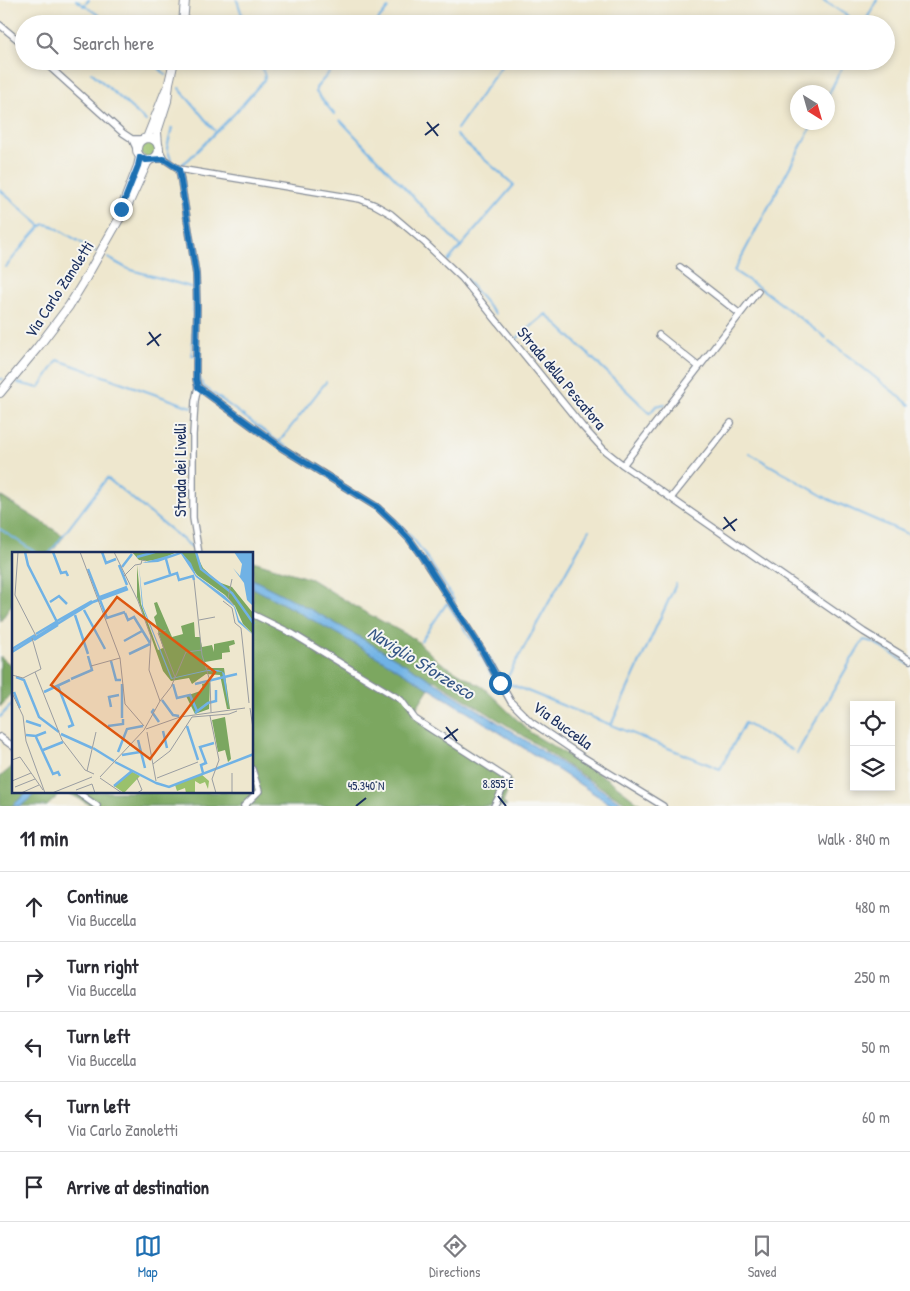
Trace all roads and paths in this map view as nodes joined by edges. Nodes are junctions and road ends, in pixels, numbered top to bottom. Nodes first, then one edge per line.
1 (185, 0) edge
2 (184, 15) edge
3 (0, 25) edge
4 (15, 38) edge
5 (53, 70) edge
6 (172, 70) edge
7 (169, 84) junction
8 (132, 139) junction
9 (145, 139) junction
10 (158, 147) junction
11 (139, 153) junction
12 (152, 159) junction
13 (164, 159) junction
14 (179, 169) junction
15 (118, 221) junction
16 (680, 267) dead end
17 (758, 291) dead end
18 (740, 314) junction
19 (659, 335) dead end
20 (699, 367) junction
21 (198, 387) junction
22 (0, 393) edge
23 (731, 423) dead end
24 (622, 465) junction
25 (671, 498) junction
26 (199, 552) edge
27 (254, 615) edge
28 (910, 660) edge
29 (0, 737) edge
30 (12, 745) edge
31 (254, 775) edge
32 (81, 794) edge
33 (97, 806) edge
34 (244, 806) edge
35 (494, 806) edge
36 (662, 806) edge

1 - 2 main road
3 - 4 street
5 - 8 street
6 - 7 main road
7 - 9 main road
7 - 10 main road
8 - 9 street
8 - 11 street
9 - 10 main road
9 - 11 main road
10 - 12 main road
10 - 13 street
11 - 12 main road
11 - 15 main road, Via Carlo Zanoletti
12 - 13 street
12 - 15 main road, Via Carlo Zanoletti
13 - 14 street
14 - 21 street
14 - 24 street, Strada della Pescatora
15 - 22 main road, Via Carlo Zanoletti
16 - 18 street
17 - 18 street
18 - 20 street
19 - 20 street
20 - 24 street
21 - 26 street, Strada dei Livelli
21 - 36 street, Via Buccella
23 - 25 street
24 - 25 street, Strada della Pescatora
25 - 28 street, Strada della Pescatora
27 - 35 street
29 - 30 street
31 - 34 street
32 - 33 street

